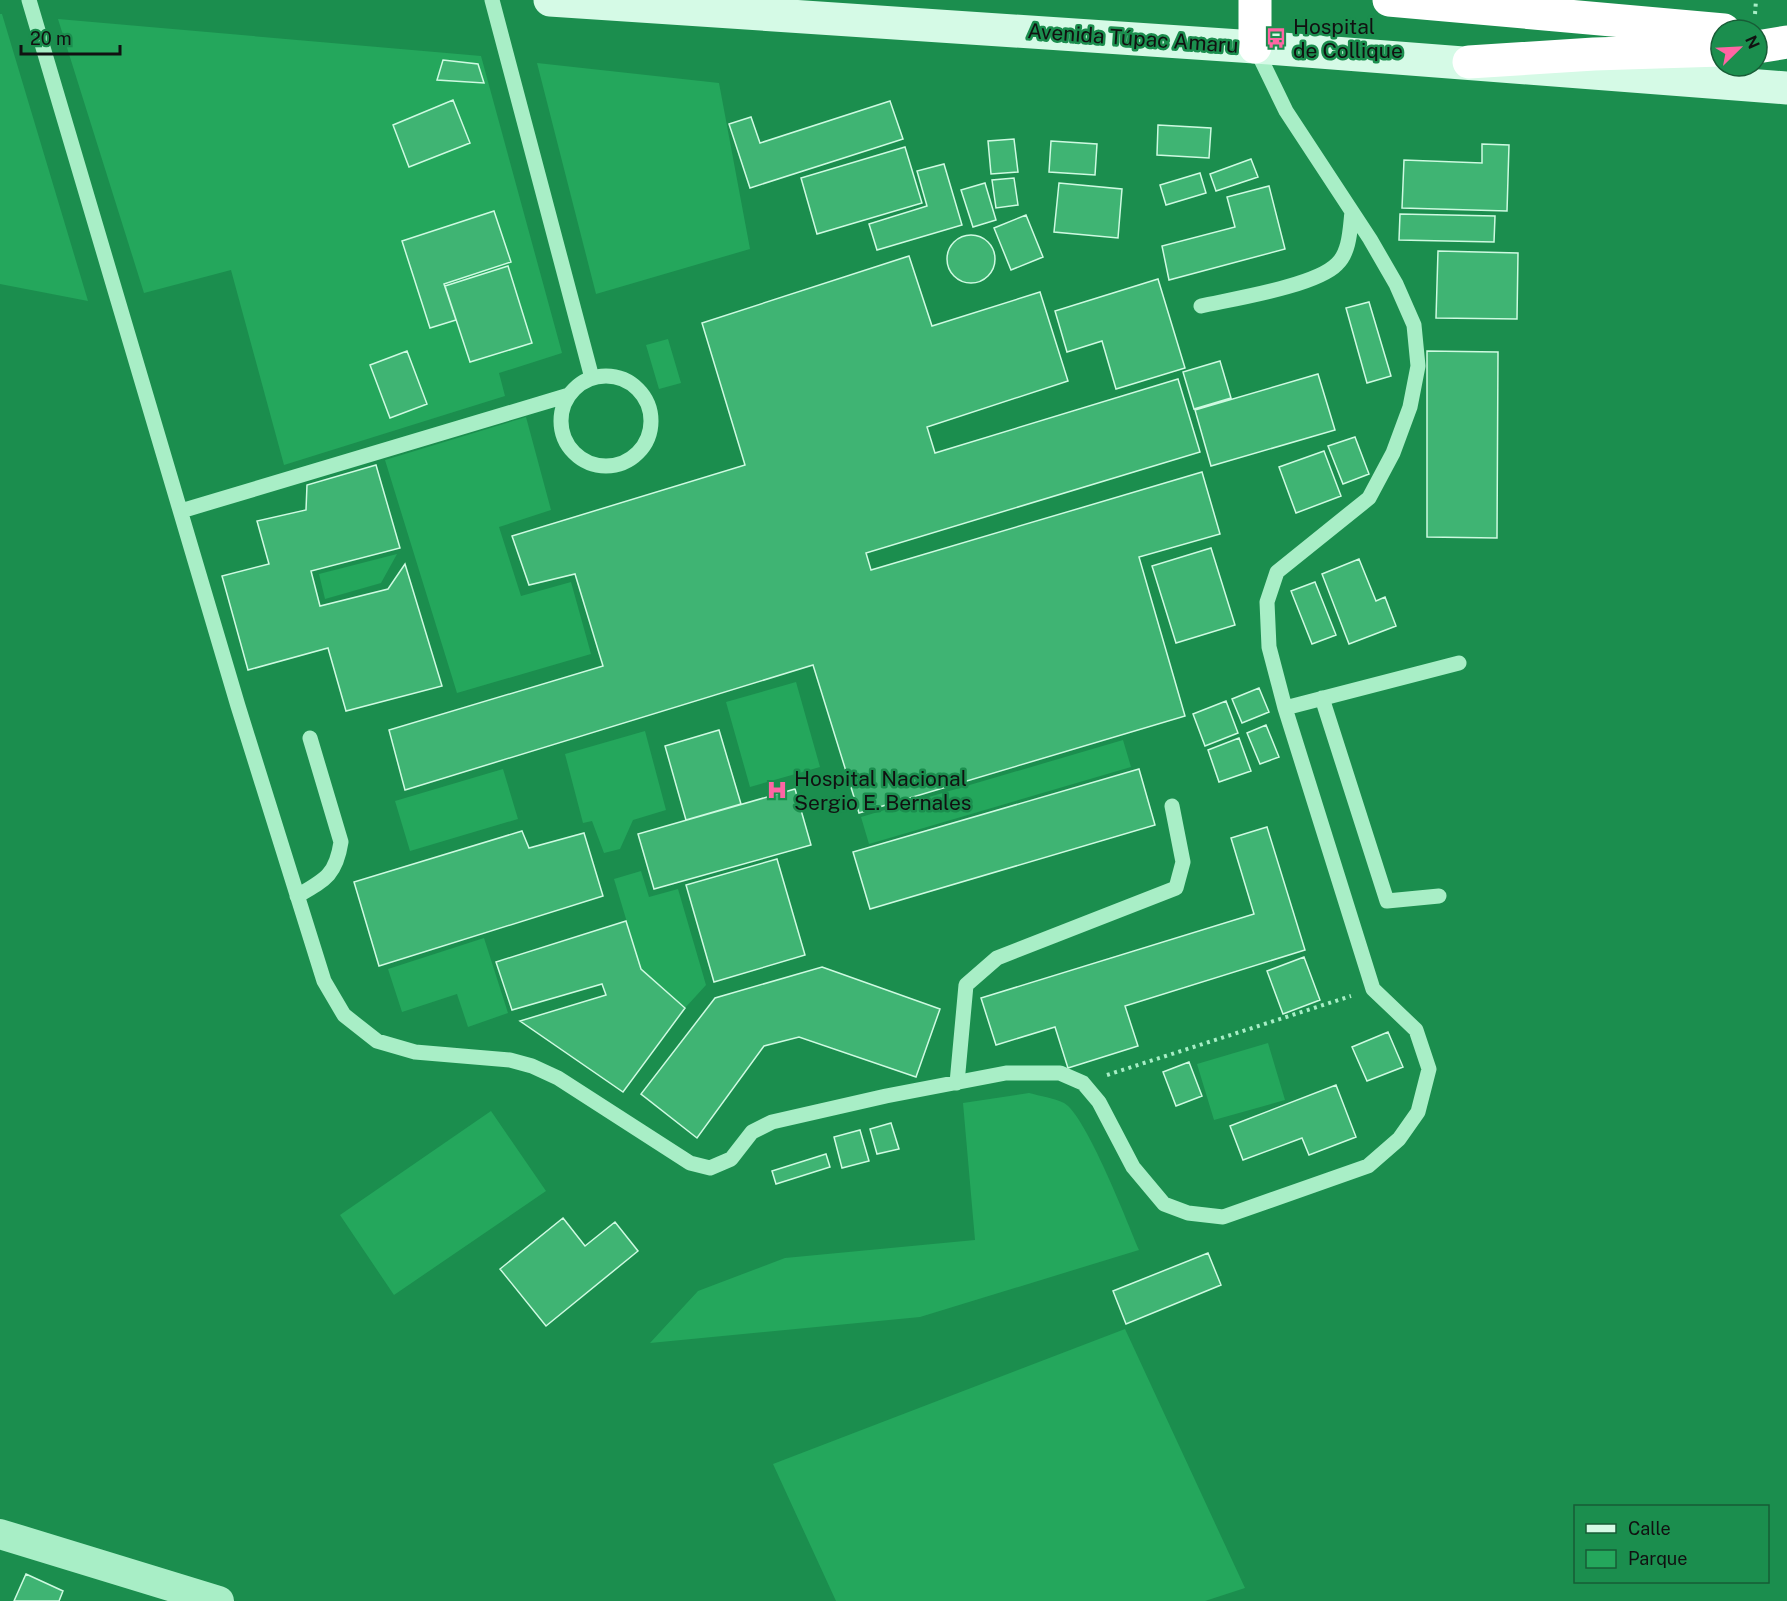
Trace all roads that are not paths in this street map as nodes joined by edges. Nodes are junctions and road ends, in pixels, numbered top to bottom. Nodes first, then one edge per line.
1 (29, 0) edge
2 (492, 0) edge
3 (549, 0) edge
4 (1255, 0) edge
5 (1389, 0) edge
6 (1709, 29) edge
7 (1769, 34) edge
8 (1787, 36) edge
9 (1787, 42) edge
10 (1769, 45) edge
11 (1255, 47) junction
12 (1709, 50) edge
13 (1469, 62) junction
14 (1787, 88) edge
15 (1352, 212) junction
16 (1201, 306) dead end
17 (592, 378) junction
18 (569, 395) junction
19 (181, 512) junction
20 (1459, 663) dead end
21 (1322, 698) junction
22 (1285, 708) junction
23 (310, 738) dead end
24 (1172, 806) dead end
25 (297, 896) junction
26 (1439, 896) dead end
27 (957, 1083) junction
28 (0, 1534) edge
29 (219, 1601) edge

1 - 19 lane
2 - 17 lane
3 - 11 street, Avenida Túpac Amaru
4 - 11 highway
5 - 6 highway
7 - 8 highway
9 - 10 highway
11 - 13 street, Avenida Túpac Amaru
11 - 15 lane
12 - 13 highway
13 - 14 street, Avenida Túpac Amaru
15 - 16 lane
15 - 22 lane
17 - 18 lane
17 - 18 lane
18 - 19 lane
19 - 25 lane
20 - 21 lane
21 - 22 lane
21 - 26 lane
22 - 27 lane
23 - 25 lane
24 - 27 lane
25 - 27 lane
28 - 29 street

